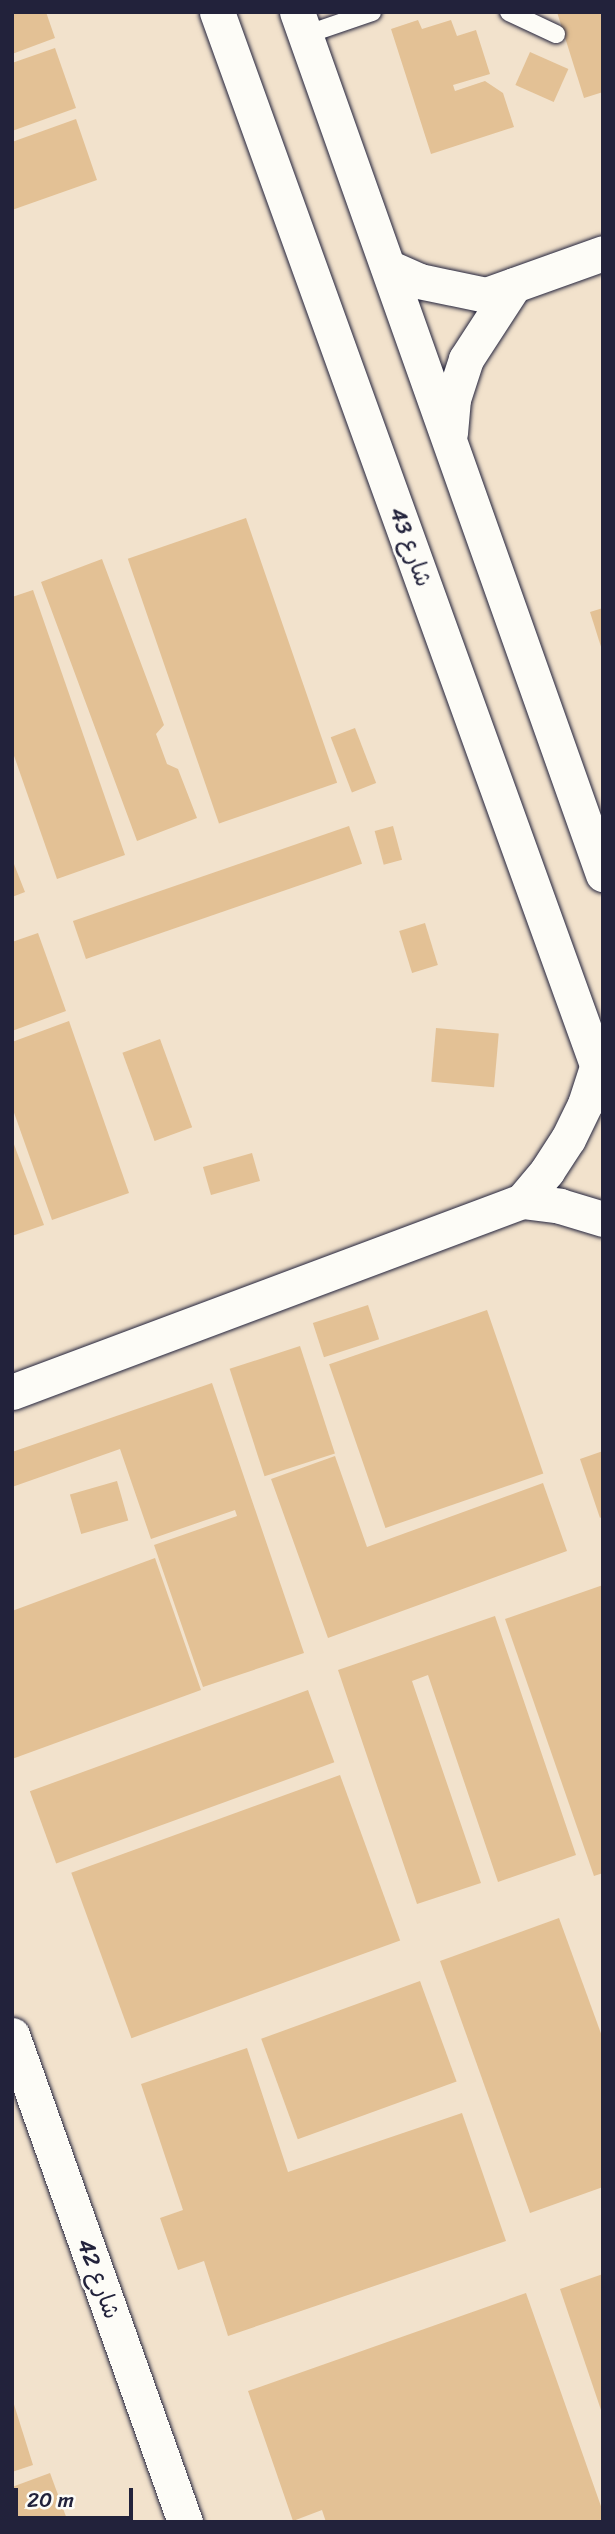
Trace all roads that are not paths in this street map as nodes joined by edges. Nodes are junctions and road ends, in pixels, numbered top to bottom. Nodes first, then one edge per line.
1 (217, 12) edge
2 (372, 12) edge
3 (509, 12) edge
4 (301, 24) edge
5 (556, 34) dead end
6 (603, 253) edge
7 (388, 267) junction
8 (514, 285) junction
9 (449, 440) junction
10 (603, 874) edge
11 (600, 1074) edge
12 (522, 1201) junction
13 (603, 1219) edge
14 (12, 1392) edge
15 (12, 2035) edge
16 (185, 2522) edge

1 - 11 street, شارع 43
2 - 4 lane
3 - 5 lane
4 - 7 street
6 - 8 street
7 - 8 street
7 - 9 street
8 - 9 street
9 - 10 street
11 - 12 street
12 - 13 street
12 - 14 street
15 - 16 street, شارع 42

